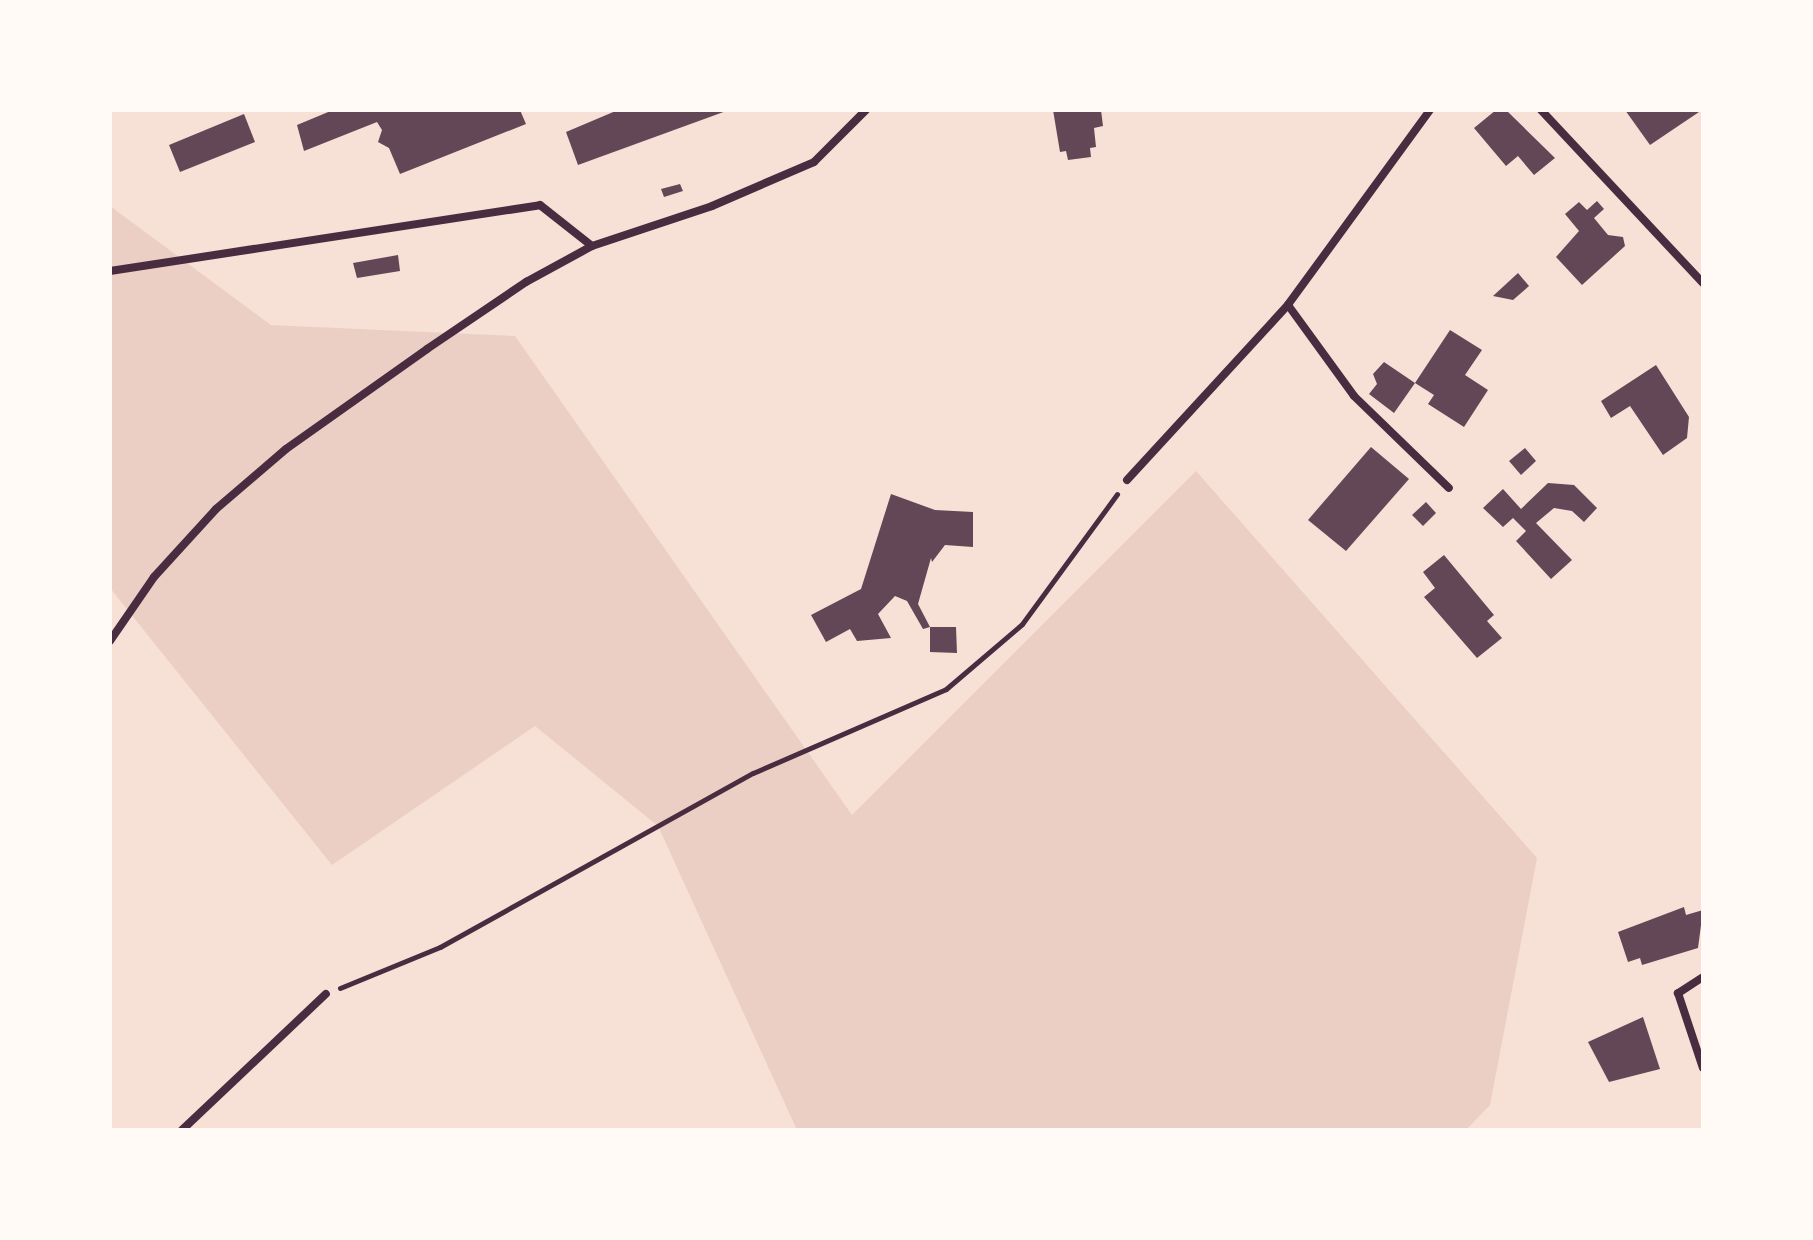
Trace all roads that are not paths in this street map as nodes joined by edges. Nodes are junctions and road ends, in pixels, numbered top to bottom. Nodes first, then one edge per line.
1 (866, 110) edge
2 (1430, 110) edge
3 (1541, 110) edge
4 (592, 246) junction
5 (110, 271) edge
6 (1703, 283) edge
7 (1288, 305) junction
8 (1127, 480) road end
9 (1449, 488) dead end
10 (110, 641) edge
11 (1703, 977) edge
12 (326, 994) road end
13 (1703, 1068) edge
14 (182, 1130) edge

1 - 4 street
2 - 7 street
3 - 6 street
4 - 5 street
4 - 10 street
7 - 8 street
7 - 9 street
11 - 13 street
12 - 14 street

